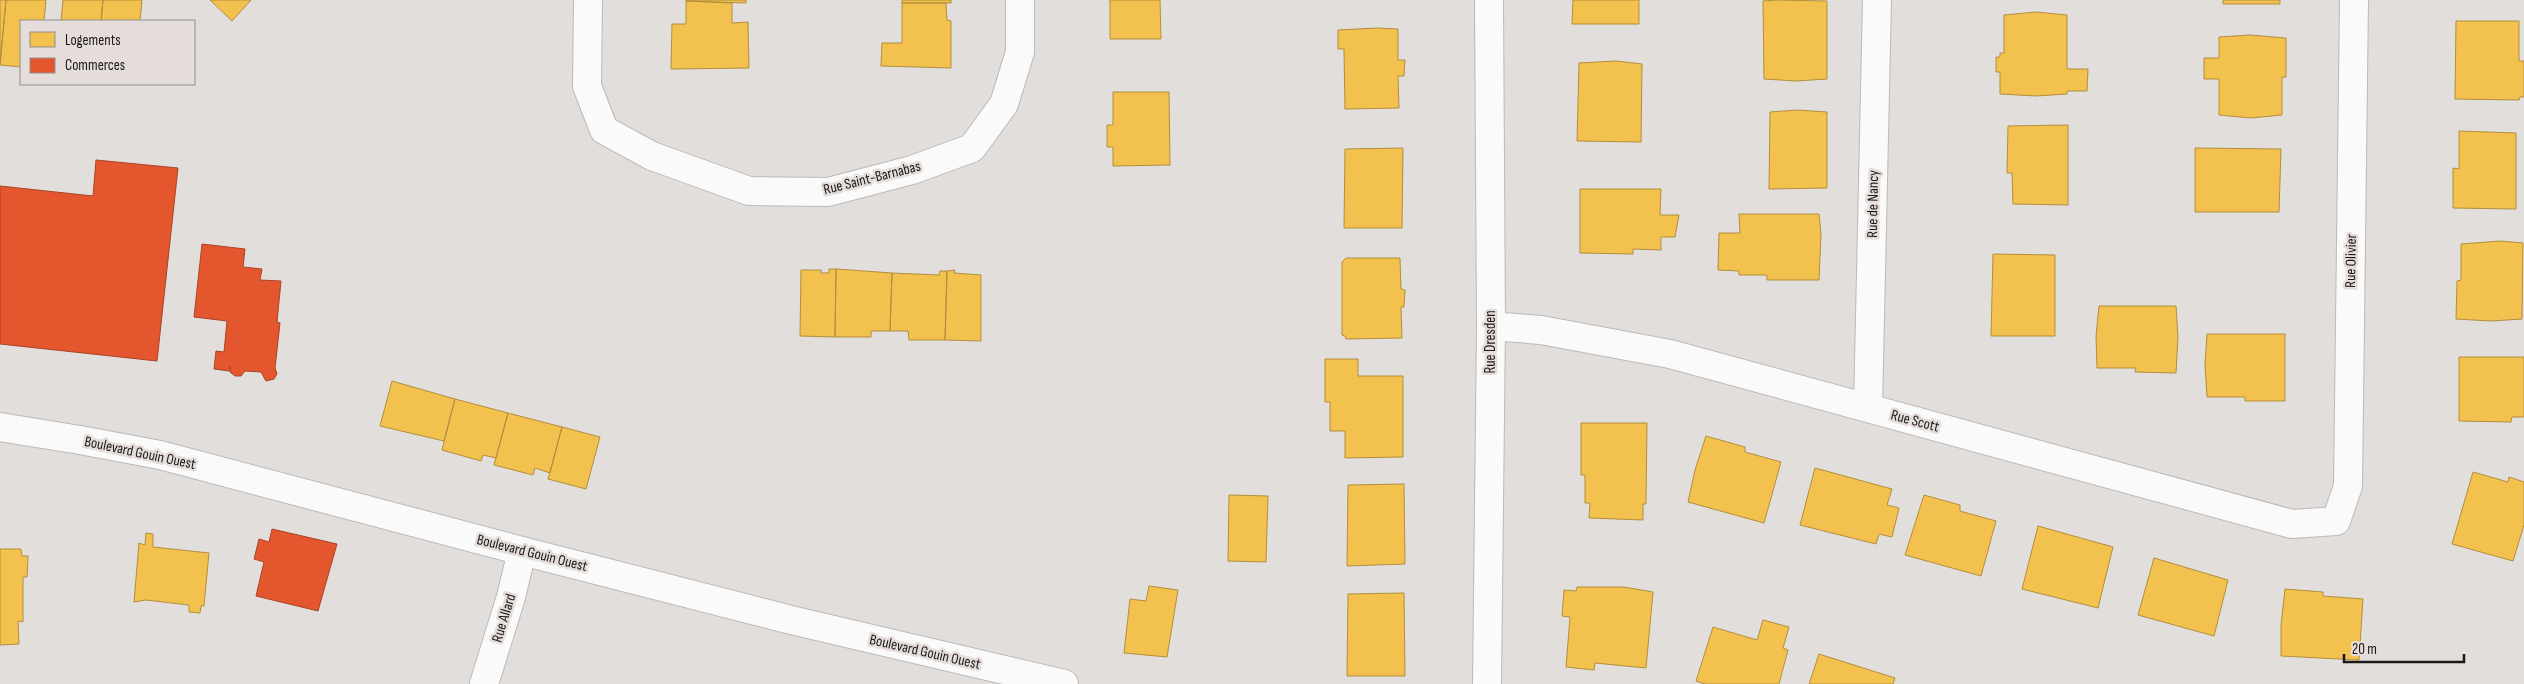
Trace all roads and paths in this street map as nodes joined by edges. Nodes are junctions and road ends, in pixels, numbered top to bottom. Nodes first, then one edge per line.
1 (588, 0) edge
2 (1020, 0) edge
3 (1489, 0) edge
4 (1877, 0) edge
5 (2354, 0) edge
6 (1491, 326) junction
7 (1868, 408) junction
8 (0, 427) edge
9 (2336, 521) joint
10 (522, 551) junction
11 (484, 684) edge
12 (1064, 684) edge
13 (1486, 684) edge

1 - 2 street, Rue Saint-Barnabas
3 - 6 street, Rue Dresden
4 - 7 street, Rue de Nancy
5 - 9 street, Rue Olivier
6 - 7 street, Rue Scott
6 - 13 street, Rue Dresden
7 - 9 street, Rue Scott
8 - 10 street, Boulevard Gouin Ouest
10 - 11 street, Rue Allard
10 - 12 street, Boulevard Gouin Ouest

